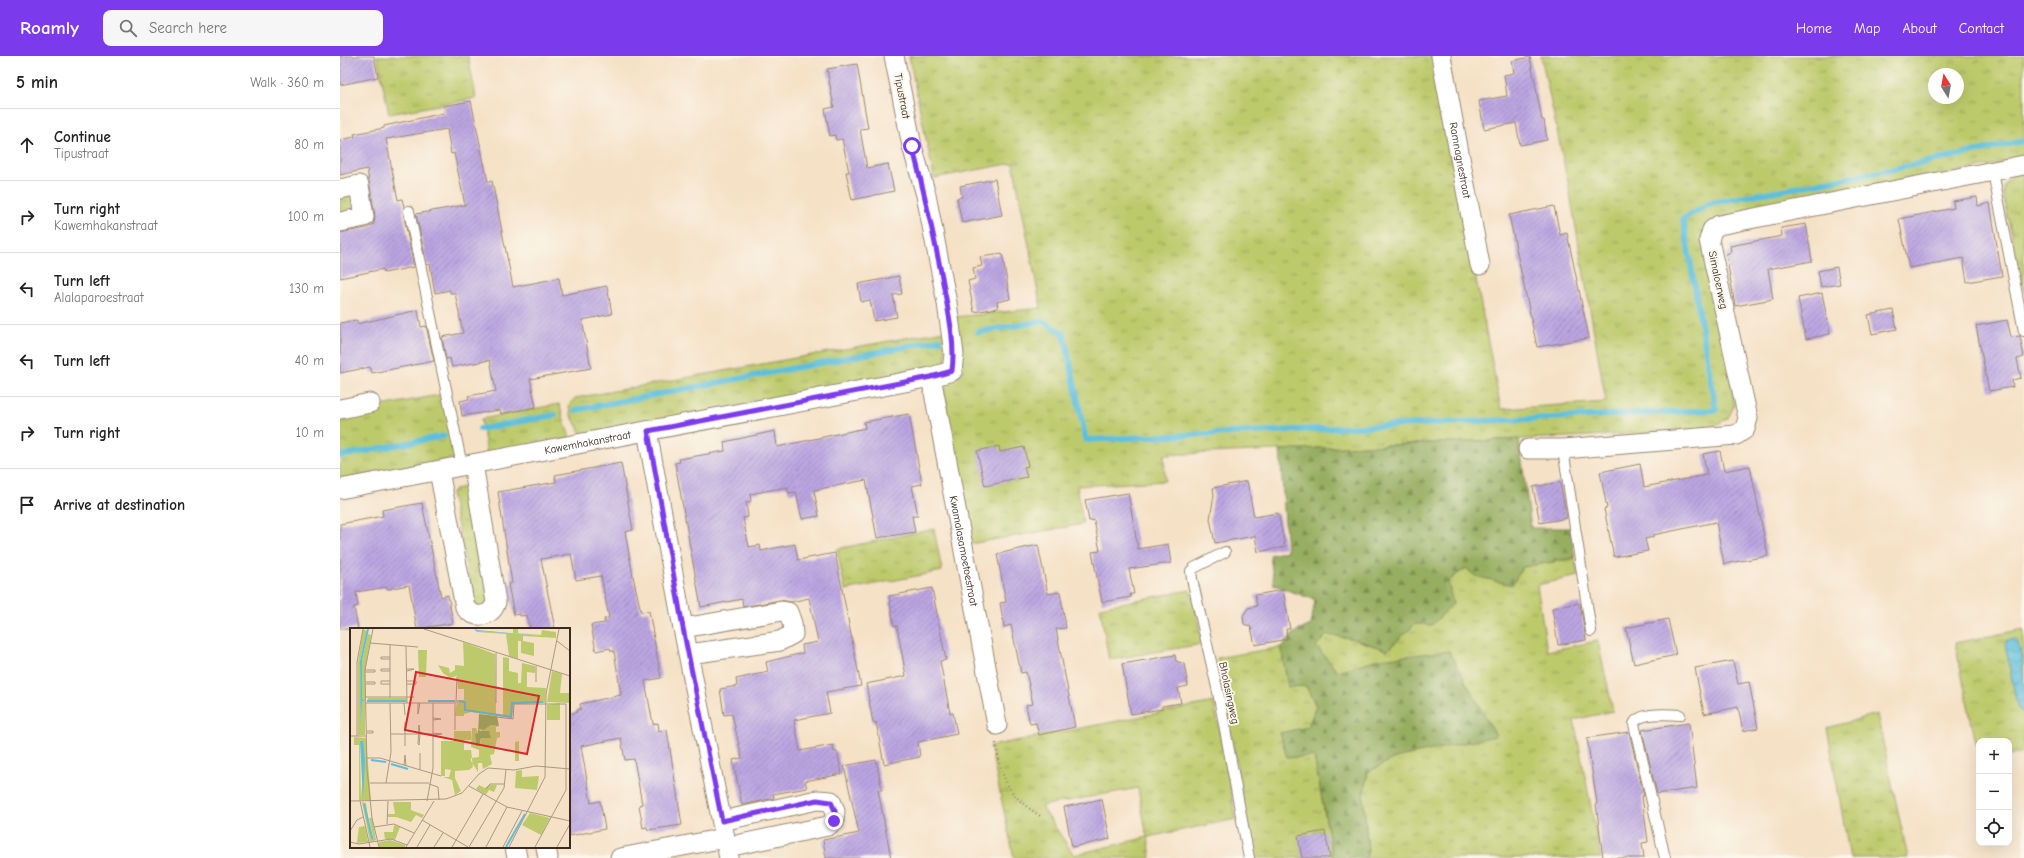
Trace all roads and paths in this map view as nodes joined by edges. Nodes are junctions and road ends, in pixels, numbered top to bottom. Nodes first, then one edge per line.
1 (894, 56) edge
2 (1441, 56) edge
3 (2024, 165) edge
4 (1993, 172) junction
5 (340, 189) edge
6 (409, 212) dead end
7 (340, 222) edge
8 (1480, 265) dead end
9 (2024, 331) edge
10 (952, 371) joint
11 (931, 377) junction
12 (370, 403) dead end
13 (340, 409) edge
14 (648, 431) junction
15 (1563, 449) junction
16 (1528, 450) dead end
17 (468, 465) junction
18 (439, 470) junction
19 (340, 489) edge
20 (1225, 552) dead end
21 (683, 628) junction
22 (1591, 631) dead end
23 (689, 654) junction
24 (1680, 715) dead end
25 (997, 725) joint
26 (1042, 817) dead end
27 (726, 841) edge
28 (515, 848) edge
29 (546, 848) edge
30 (517, 858) edge
31 (548, 858) edge
32 (620, 858) edge
33 (1249, 858) edge
34 (1665, 858) edge

1 - 10 street, Tipustraat
2 - 8 street, Ramnagnestraat
3 - 4 street, Simaloerweg
4 - 9 lane
4 - 15 street, Simaloerweg
5 - 7 street
6 - 17 lane
10 - 11 street, Kawemhakanstraat
11 - 14 street, Kawemhakanstraat
11 - 25 street, Kwamalasamoetoestraat
12 - 13 street
14 - 17 street, Kawemhakanstraat
14 - 21 street
15 - 16 street, Simaloerweg
15 - 22 lane
17 - 18 street, Kawemhakanstraat
17 - 18 street
18 - 19 street, Kawemhakanstraat
20 - 33 lane, Bholasingweg
21 - 23 street
21 - 23 street
23 - 27 street
24 - 34 lane
25 - 26 path
27 - 27 street
27 - 32 street
28 - 30 street
29 - 31 street

